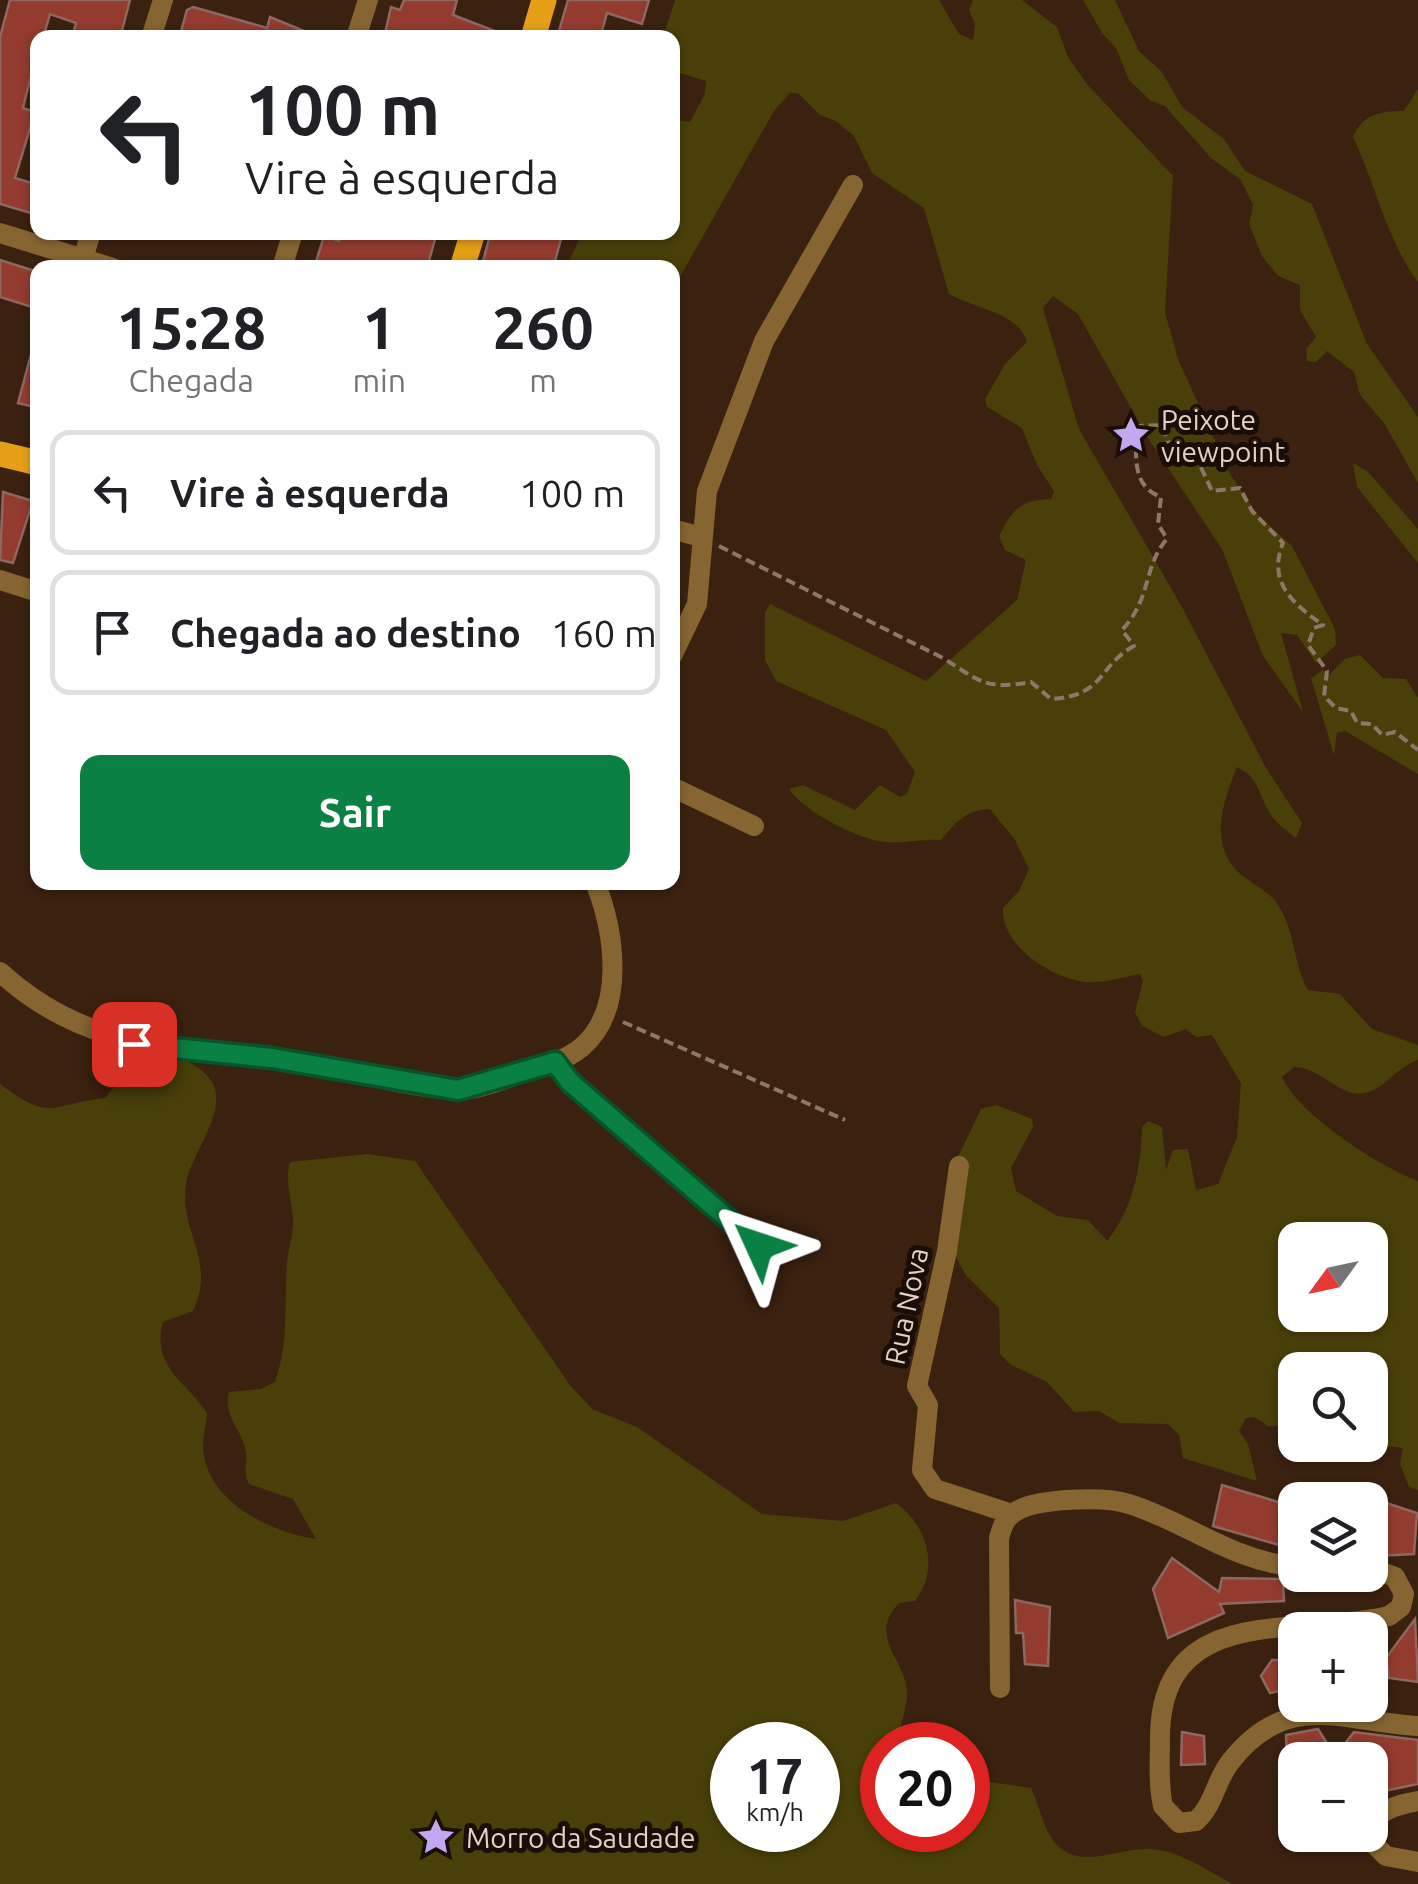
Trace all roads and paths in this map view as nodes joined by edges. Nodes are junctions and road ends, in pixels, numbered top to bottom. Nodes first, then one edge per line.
1 (163, 0) edge
2 (368, 0) edge
3 (544, 0) edge
4 (154, 30) edge
5 (359, 30) edge
6 (535, 30) edge
7 (854, 185) dead end
8 (0, 233) edge
9 (88, 240) edge
10 (83, 258) junction
11 (89, 260) edge
12 (0, 454) edge
13 (30, 461) edge
14 (680, 532) edge
15 (701, 537) junction
16 (0, 580) edge
17 (30, 589) edge
18 (680, 639) edge
19 (1418, 750) edge
20 (680, 791) edge
21 (754, 826) dead end
22 (597, 890) edge
23 (0, 972) edge
24 (605, 1014) junction
25 (555, 1062) junction
26 (845, 1120) dead end
27 (959, 1166) dead end
28 (759, 1246) dead end
29 (1012, 1514) junction
30 (1278, 1564) edge
31 (1388, 1575) edge
32 (1000, 1688) dead end
33 (1418, 1726) edge
34 (1418, 1801) edge
35 (1418, 1862) edge

1 - 4 street
2 - 5 street
3 - 6 main road
7 - 15 street
8 - 10 street
9 - 10 street
10 - 11 street
12 - 13 main road
14 - 15 street
15 - 18 street
15 - 19 path
16 - 17 street
20 - 21 street
22 - 24 street
23 - 25 street
24 - 25 street
24 - 26 path
25 - 28 street
27 - 29 street, Rua Nova
29 - 30 street
29 - 32 street
31 - 33 street
34 - 35 street

